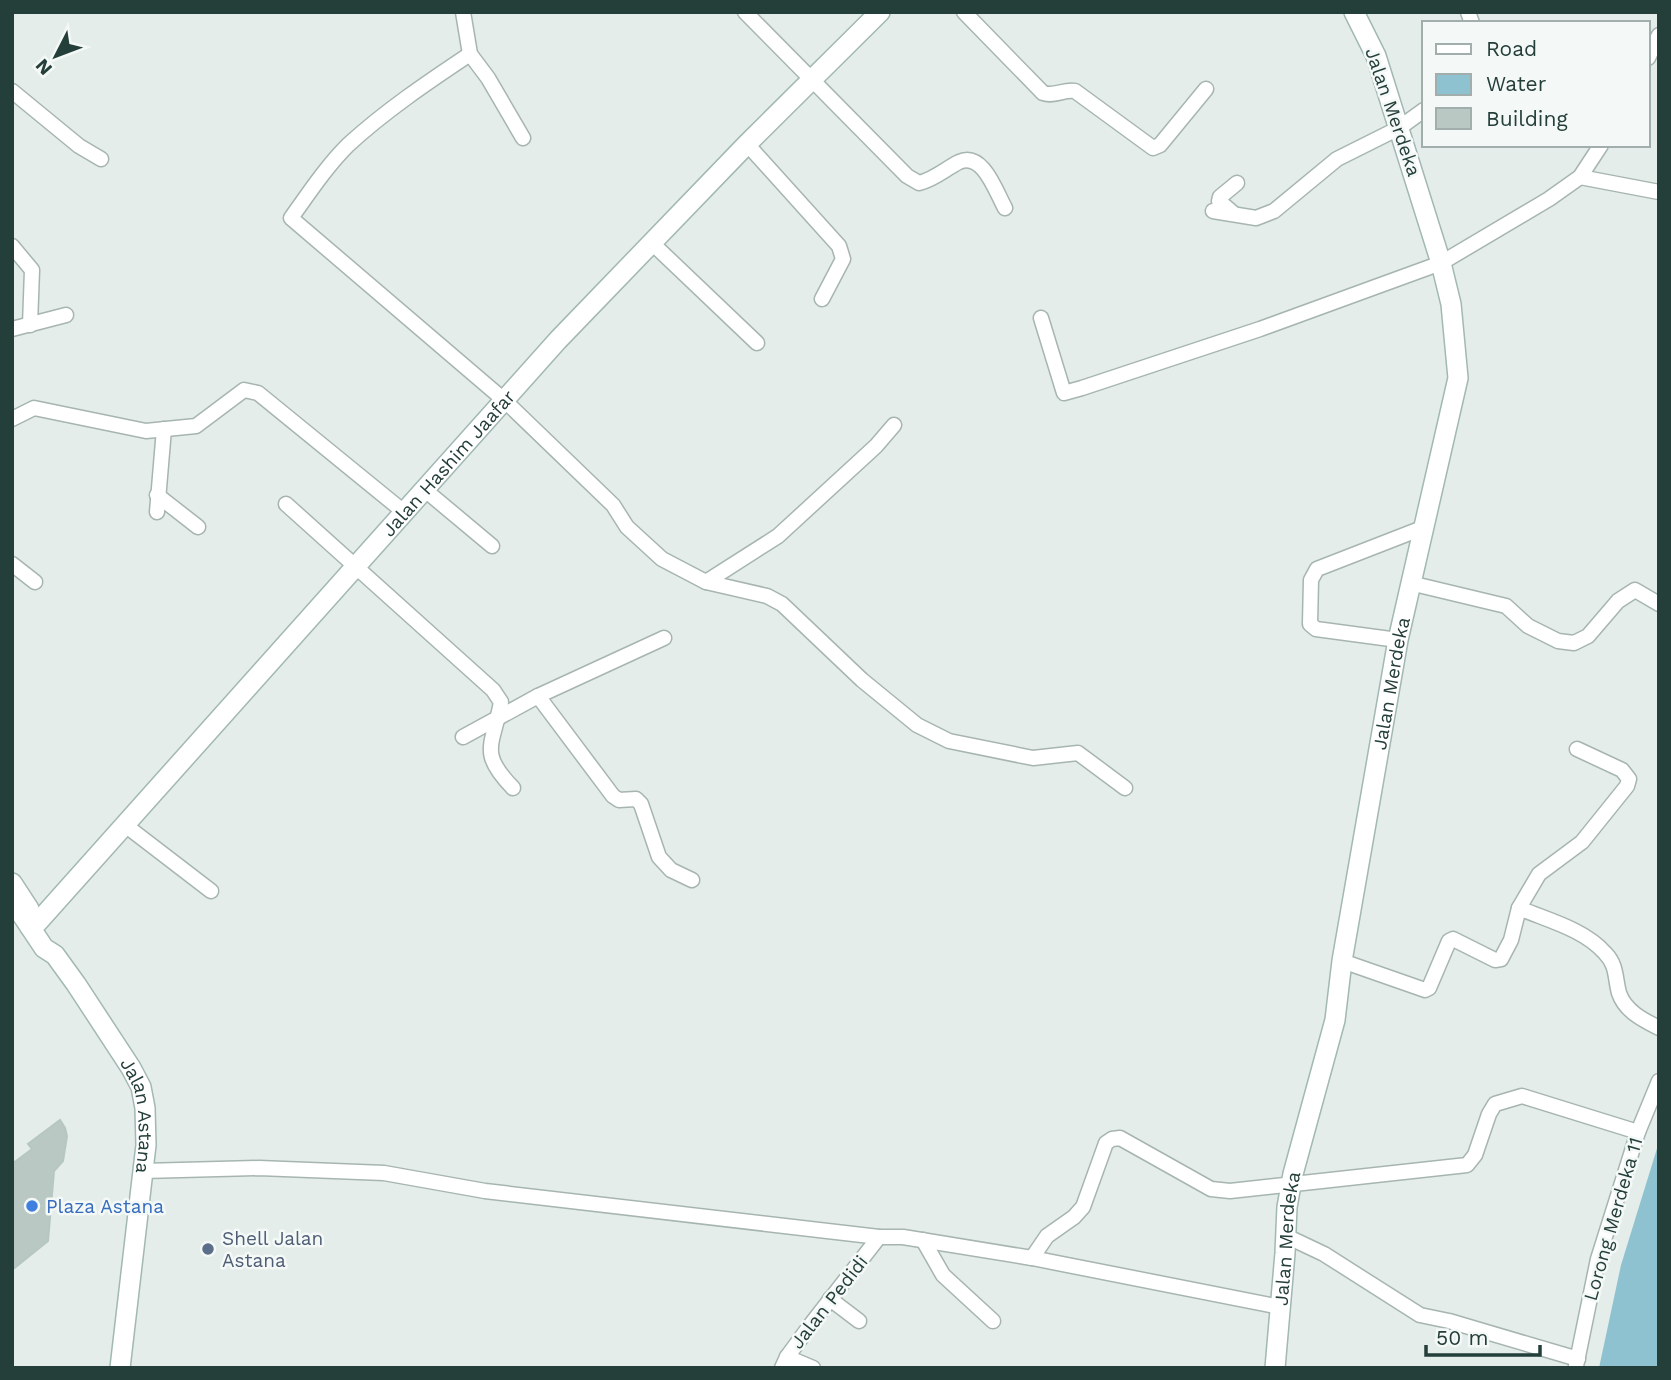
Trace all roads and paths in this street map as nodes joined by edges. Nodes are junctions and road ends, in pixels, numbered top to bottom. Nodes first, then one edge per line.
1 (463, 12) edge
2 (745, 12) edge
3 (880, 12) edge
4 (964, 12) edge
5 (1354, 12) edge
6 (1659, 35) edge
7 (470, 54) junction
8 (1650, 54) edge
9 (813, 81) junction
10 (1206, 89) dead end
11 (12, 92) edge
12 (1422, 111) edge
13 (1399, 128) junction
14 (523, 138) dead end
15 (747, 144) junction
16 (1600, 147) edge
17 (101, 159) dead end
18 (1580, 177) junction
19 (1237, 183) dead end
20 (1659, 192) edge
21 (1005, 208) dead end
22 (1213, 211) dead end
23 (1234, 214) junction
24 (652, 243) junction
25 (12, 246) edge
26 (1441, 263) junction
27 (822, 299) dead end
28 (66, 315) dead end
29 (1041, 318) dead end
30 (30, 325) junction
31 (12, 329) edge
32 (757, 343) dead end
33 (505, 400) junction
34 (12, 419) edge
35 (894, 425) dead end
36 (164, 429) junction
37 (425, 490) junction
38 (157, 495) junction
39 (286, 504) dead end
40 (157, 512) dead end
41 (404, 512) junction
42 (198, 527) dead end
43 (1425, 527) junction
44 (492, 546) dead end
45 (12, 564) edge
46 (355, 565) junction
47 (35, 582) dead end
48 (706, 582) junction
49 (1410, 583) junction
50 (1659, 604) edge
51 (664, 638) dead end
52 (1398, 640) junction
53 (538, 696) junction
54 (498, 718) junction
55 (463, 737) dead end
56 (1577, 749) dead end
57 (513, 788) dead end
58 (1125, 788) dead end
59 (125, 825) junction
60 (692, 880) dead end
61 (12, 883) edge
62 (211, 891) dead end
63 (12, 900) edge
64 (1518, 908) junction
65 (34, 924) junction
66 (1342, 961) junction
67 (1659, 1028) edge
68 (1659, 1081) edge
69 (1638, 1132) junction
70 (143, 1171) junction
71 (1292, 1182) junction
72 (1286, 1236) junction
73 (879, 1237) junction
74 (923, 1240) junction
75 (1032, 1258) junction
76 (830, 1299) junction
77 (1280, 1307) junction
78 (859, 1321) dead end
79 (993, 1321) dead end
80 (784, 1363) edge
81 (1577, 1364) edge
82 (120, 1368) edge
83 (813, 1368) edge
84 (1275, 1368) edge

1 - 7 street
2 - 9 street
3 - 9 street, Jalan Hashim Jaafar
4 - 10 street
5 - 13 street, Jalan Merdeka
6 - 8 street
7 - 14 street
7 - 33 street
9 - 15 street, Jalan Hashim Jaafar
9 - 21 street
11 - 17 street
12 - 13 street
13 - 23 street
13 - 26 street, Jalan Merdeka
15 - 24 street, Jalan Hashim Jaafar
15 - 27 street
16 - 18 street
18 - 20 street
18 - 26 street
19 - 23 street
22 - 23 street
24 - 32 street
24 - 33 street, Jalan Hashim Jaafar
25 - 30 street
26 - 29 street
26 - 43 street, Jalan Merdeka
28 - 30 street
30 - 31 street
33 - 37 street, Jalan Hashim Jaafar
33 - 48 street
34 - 36 street
35 - 48 street
36 - 38 street
36 - 41 street
37 - 41 street, Jalan Hashim Jaafar
37 - 44 street
38 - 40 street
38 - 42 street
39 - 46 street
41 - 46 street, Jalan Hashim Jaafar
43 - 49 street, Jalan Merdeka
43 - 52 street
45 - 47 street
46 - 54 street
46 - 59 street, Jalan Hashim Jaafar
48 - 58 street
49 - 50 street
49 - 52 street, Jalan Merdeka
51 - 53 street
52 - 66 street, Jalan Merdeka
53 - 54 street
53 - 60 street
54 - 55 street
54 - 57 street
56 - 64 street
59 - 62 street
59 - 65 street, Jalan Hashim Jaafar
61 - 65 street
63 - 65 street, Jalan Astana
64 - 66 street
64 - 67 street
65 - 70 street, Jalan Astana
66 - 71 street, Jalan Merdeka
68 - 69 street, Lorong Merdeka 11
69 - 71 street
69 - 81 street, Lorong Merdeka 11
70 - 73 street
70 - 82 street, Jalan Astana
71 - 72 street, Jalan Merdeka
71 - 75 street
72 - 77 street, Jalan Merdeka
72 - 81 street, Lorong Merdeka 11
73 - 74 street
73 - 76 street, Jalan Pedidi
74 - 75 street
74 - 79 street
75 - 77 street
76 - 78 street
76 - 80 street, Jalan Pedidi
77 - 84 street, Jalan Merdeka
80 - 83 street

